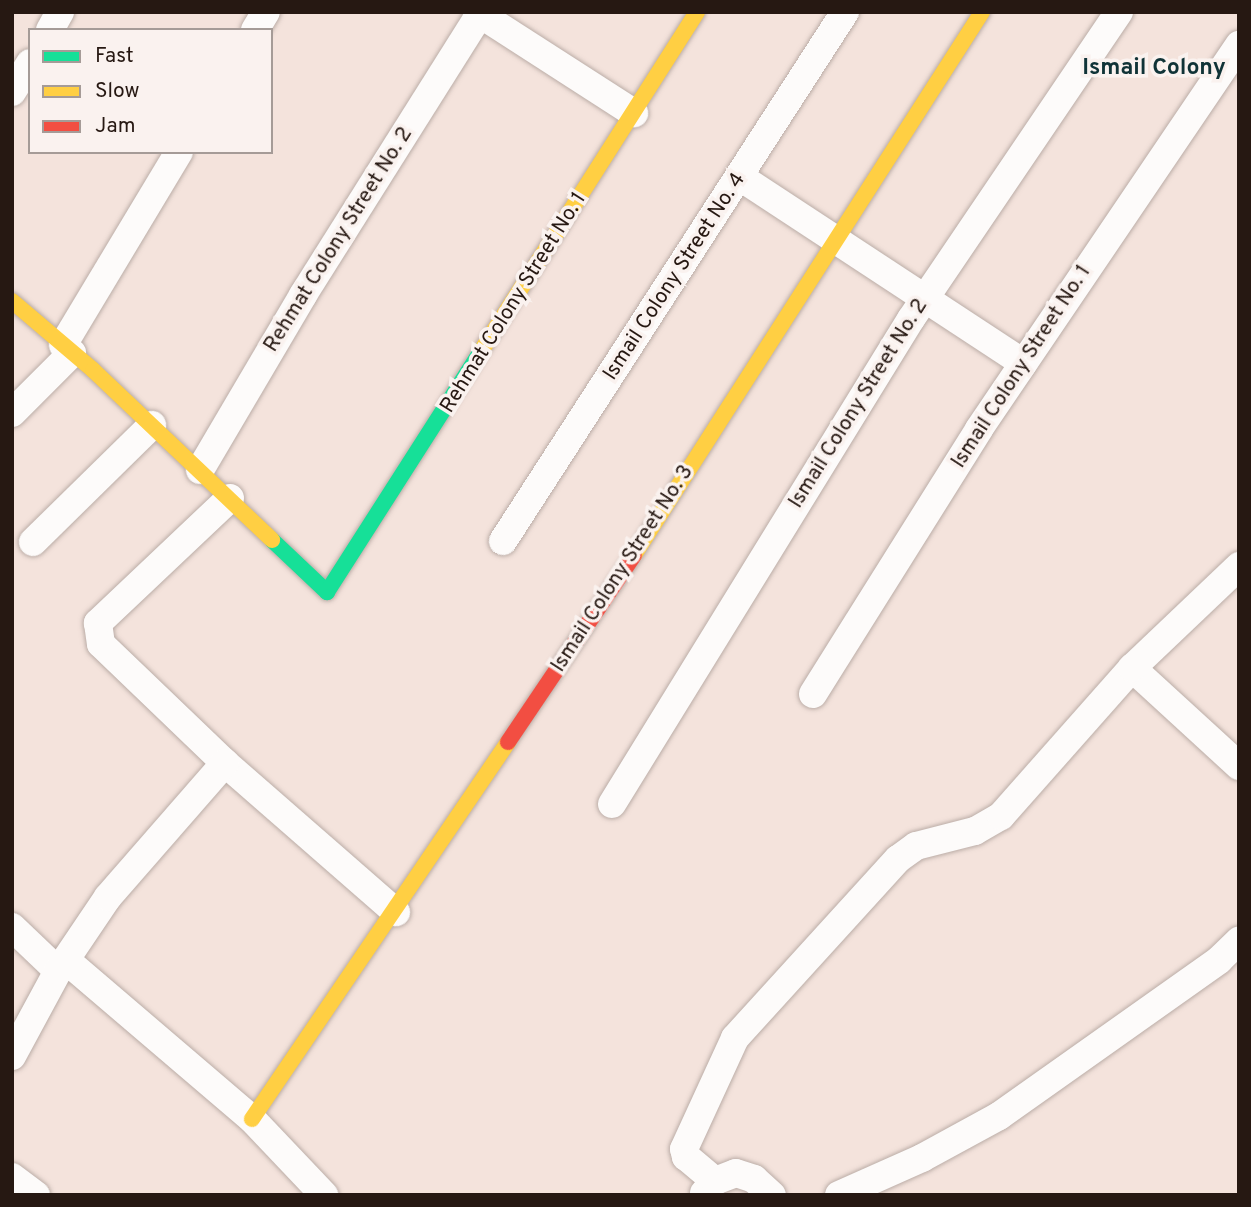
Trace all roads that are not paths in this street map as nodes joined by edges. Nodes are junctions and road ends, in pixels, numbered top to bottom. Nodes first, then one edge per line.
1 (60, 12) edge
2 (266, 12) edge
3 (697, 12) edge
4 (845, 12) edge
5 (982, 12) edge
6 (1119, 12) edge
7 (479, 13) edge
8 (51, 28) edge
9 (257, 28) edge
10 (1239, 45) edge
11 (28, 66) edge
12 (12, 92) edge
13 (634, 113) junction
14 (178, 154) edge
15 (740, 177) junction
16 (836, 237) junction
17 (12, 301) edge
18 (923, 301) junction
19 (68, 349) junction
20 (1023, 363) junction
21 (12, 412) edge
22 (152, 425) junction
23 (200, 470) junction
24 (230, 498) junction
25 (503, 541) dead end
26 (33, 542) dead end
27 (1239, 566) edge
28 (1132, 668) junction
29 (813, 694) dead end
30 (225, 763) junction
31 (1239, 766) edge
32 (612, 804) dead end
33 (396, 912) junction
34 (12, 927) edge
35 (1239, 941) edge
36 (1229, 962) edge
37 (63, 966) junction
38 (12, 1056) edge
39 (252, 1119) junction
40 (12, 1177) edge
41 (708, 1188) edge
42 (36, 1195) edge
43 (324, 1195) edge
44 (772, 1195) edge
45 (839, 1195) edge

1 - 8 street
2 - 9 street
3 - 13 street, Rehmat Colony Street No. 1
4 - 15 street, Ismail Colony Street No. 4
5 - 16 street, Ismail Colony Street No. 3
6 - 18 street, Ismail Colony Street No. 2
7 - 13 street
7 - 23 street, Rehmat Colony Street No. 2
10 - 20 street, Ismail Colony Street No. 1
11 - 12 street
13 - 24 street, Rehmat Colony Street No. 1
14 - 19 street
15 - 16 street
15 - 25 street, Ismail Colony Street No. 4
16 - 18 street
16 - 33 street, Ismail Colony Street No. 3
17 - 19 street
18 - 20 street
18 - 32 street, Ismail Colony Street No. 2
19 - 21 street
19 - 22 street
20 - 29 street, Ismail Colony Street No. 1
22 - 23 street
22 - 26 street
23 - 24 street
24 - 30 street
27 - 28 street
28 - 31 street
28 - 41 street
30 - 33 street
30 - 37 street
33 - 39 street, Ismail Colony Street No. 3
34 - 37 street
35 - 36 street
36 - 45 street
37 - 38 street
37 - 39 street
39 - 43 street
40 - 42 street
41 - 44 street

